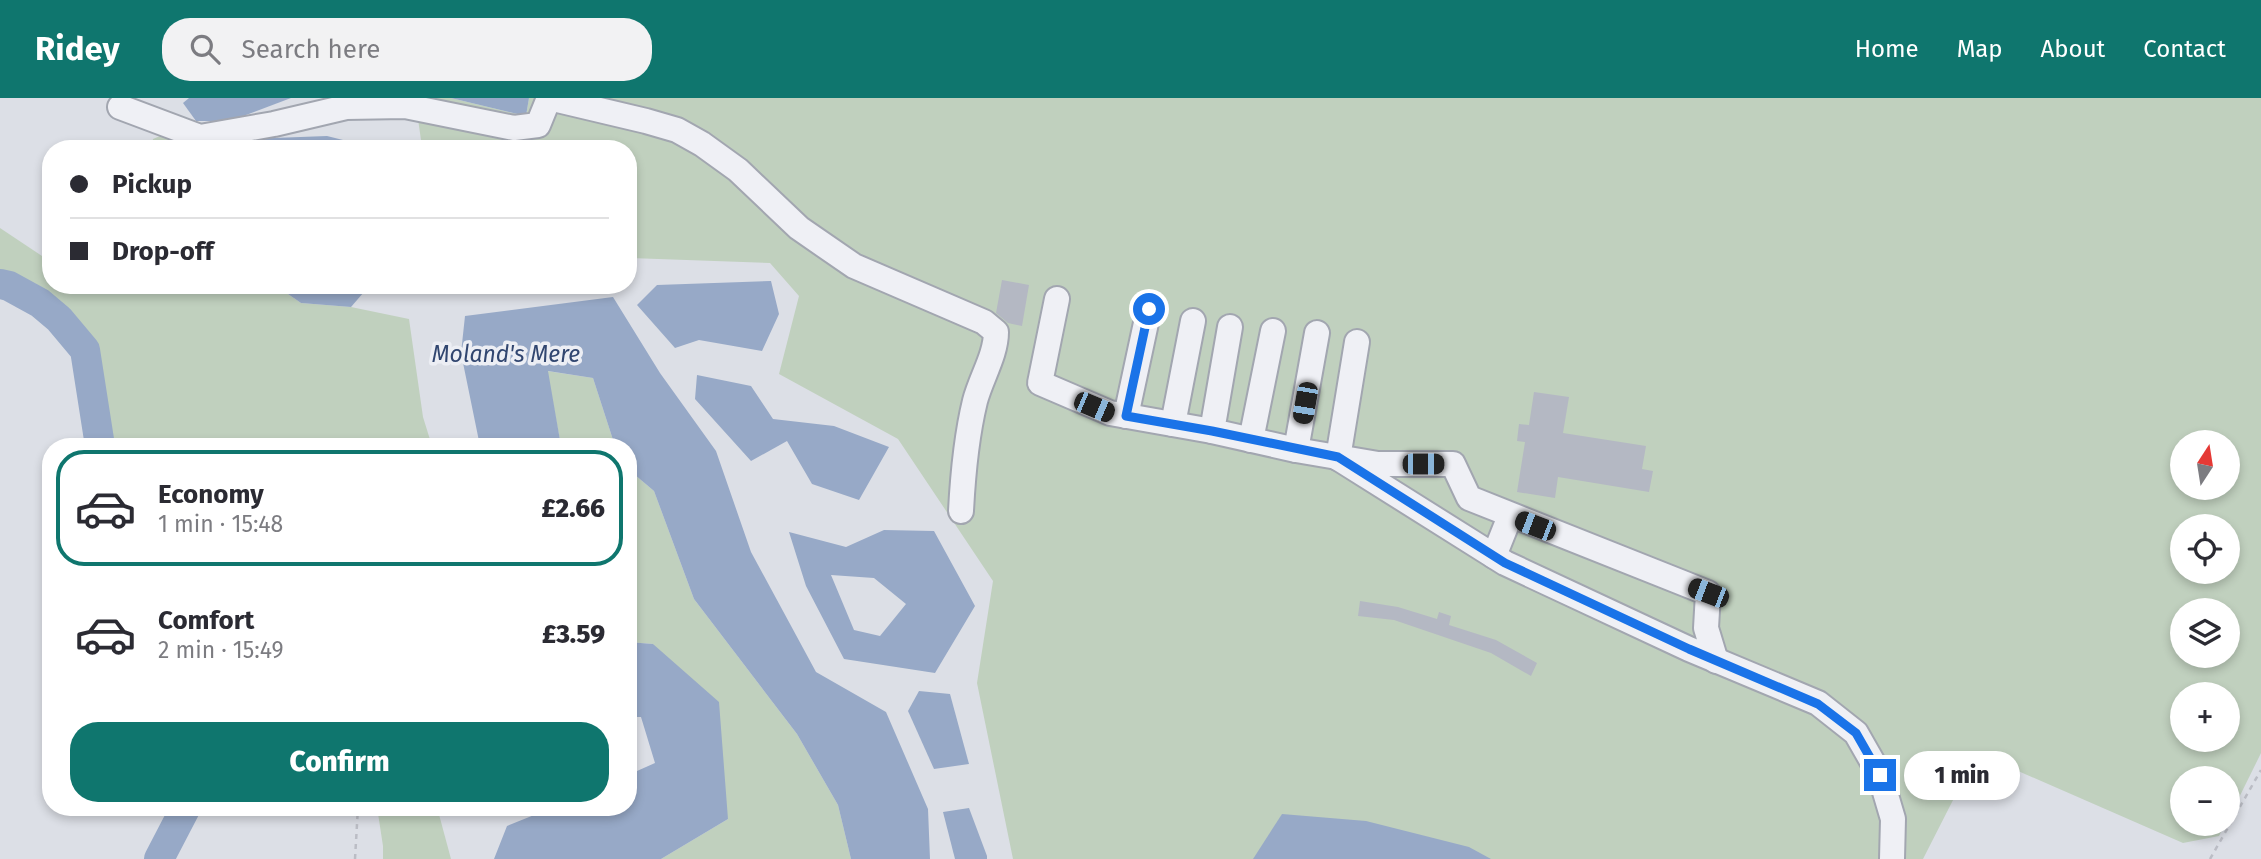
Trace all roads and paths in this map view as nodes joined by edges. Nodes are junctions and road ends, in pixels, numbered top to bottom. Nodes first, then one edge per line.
1 (549, 98) edge
2 (120, 107) dead end
3 (1057, 299) dead end
4 (1149, 309) dead end
5 (1193, 321) dead end
6 (1230, 327) dead end
7 (1273, 331) dead end
8 (1317, 334) dead end
9 (1357, 342) dead end
10 (1126, 416) junction
11 (1173, 424) junction
12 (1212, 431) junction
13 (1251, 440) junction
14 (1296, 450) junction
15 (1338, 457) junction
16 (1423, 464) junction
17 (1412, 504) junction
18 (961, 510) dead end
19 (1510, 516) junction
20 (1494, 556) junction
21 (1716, 661) junction
22 (2261, 770) edge
23 (357, 816) edge
24 (355, 859) edge
25 (1892, 859) edge
26 (2210, 859) edge

1 - 2 lane
1 - 18 lane
3 - 10 lane
4 - 10 lane
5 - 11 lane
6 - 12 lane
7 - 13 lane
8 - 14 lane
9 - 15 lane
10 - 11 lane
11 - 12 lane
12 - 13 lane
13 - 14 lane
14 - 15 lane
15 - 16 lane
15 - 17 lane
16 - 17 lane
16 - 19 lane
17 - 20 lane
19 - 20 lane
19 - 21 lane
20 - 21 lane
21 - 25 lane
22 - 26 path
23 - 24 path

